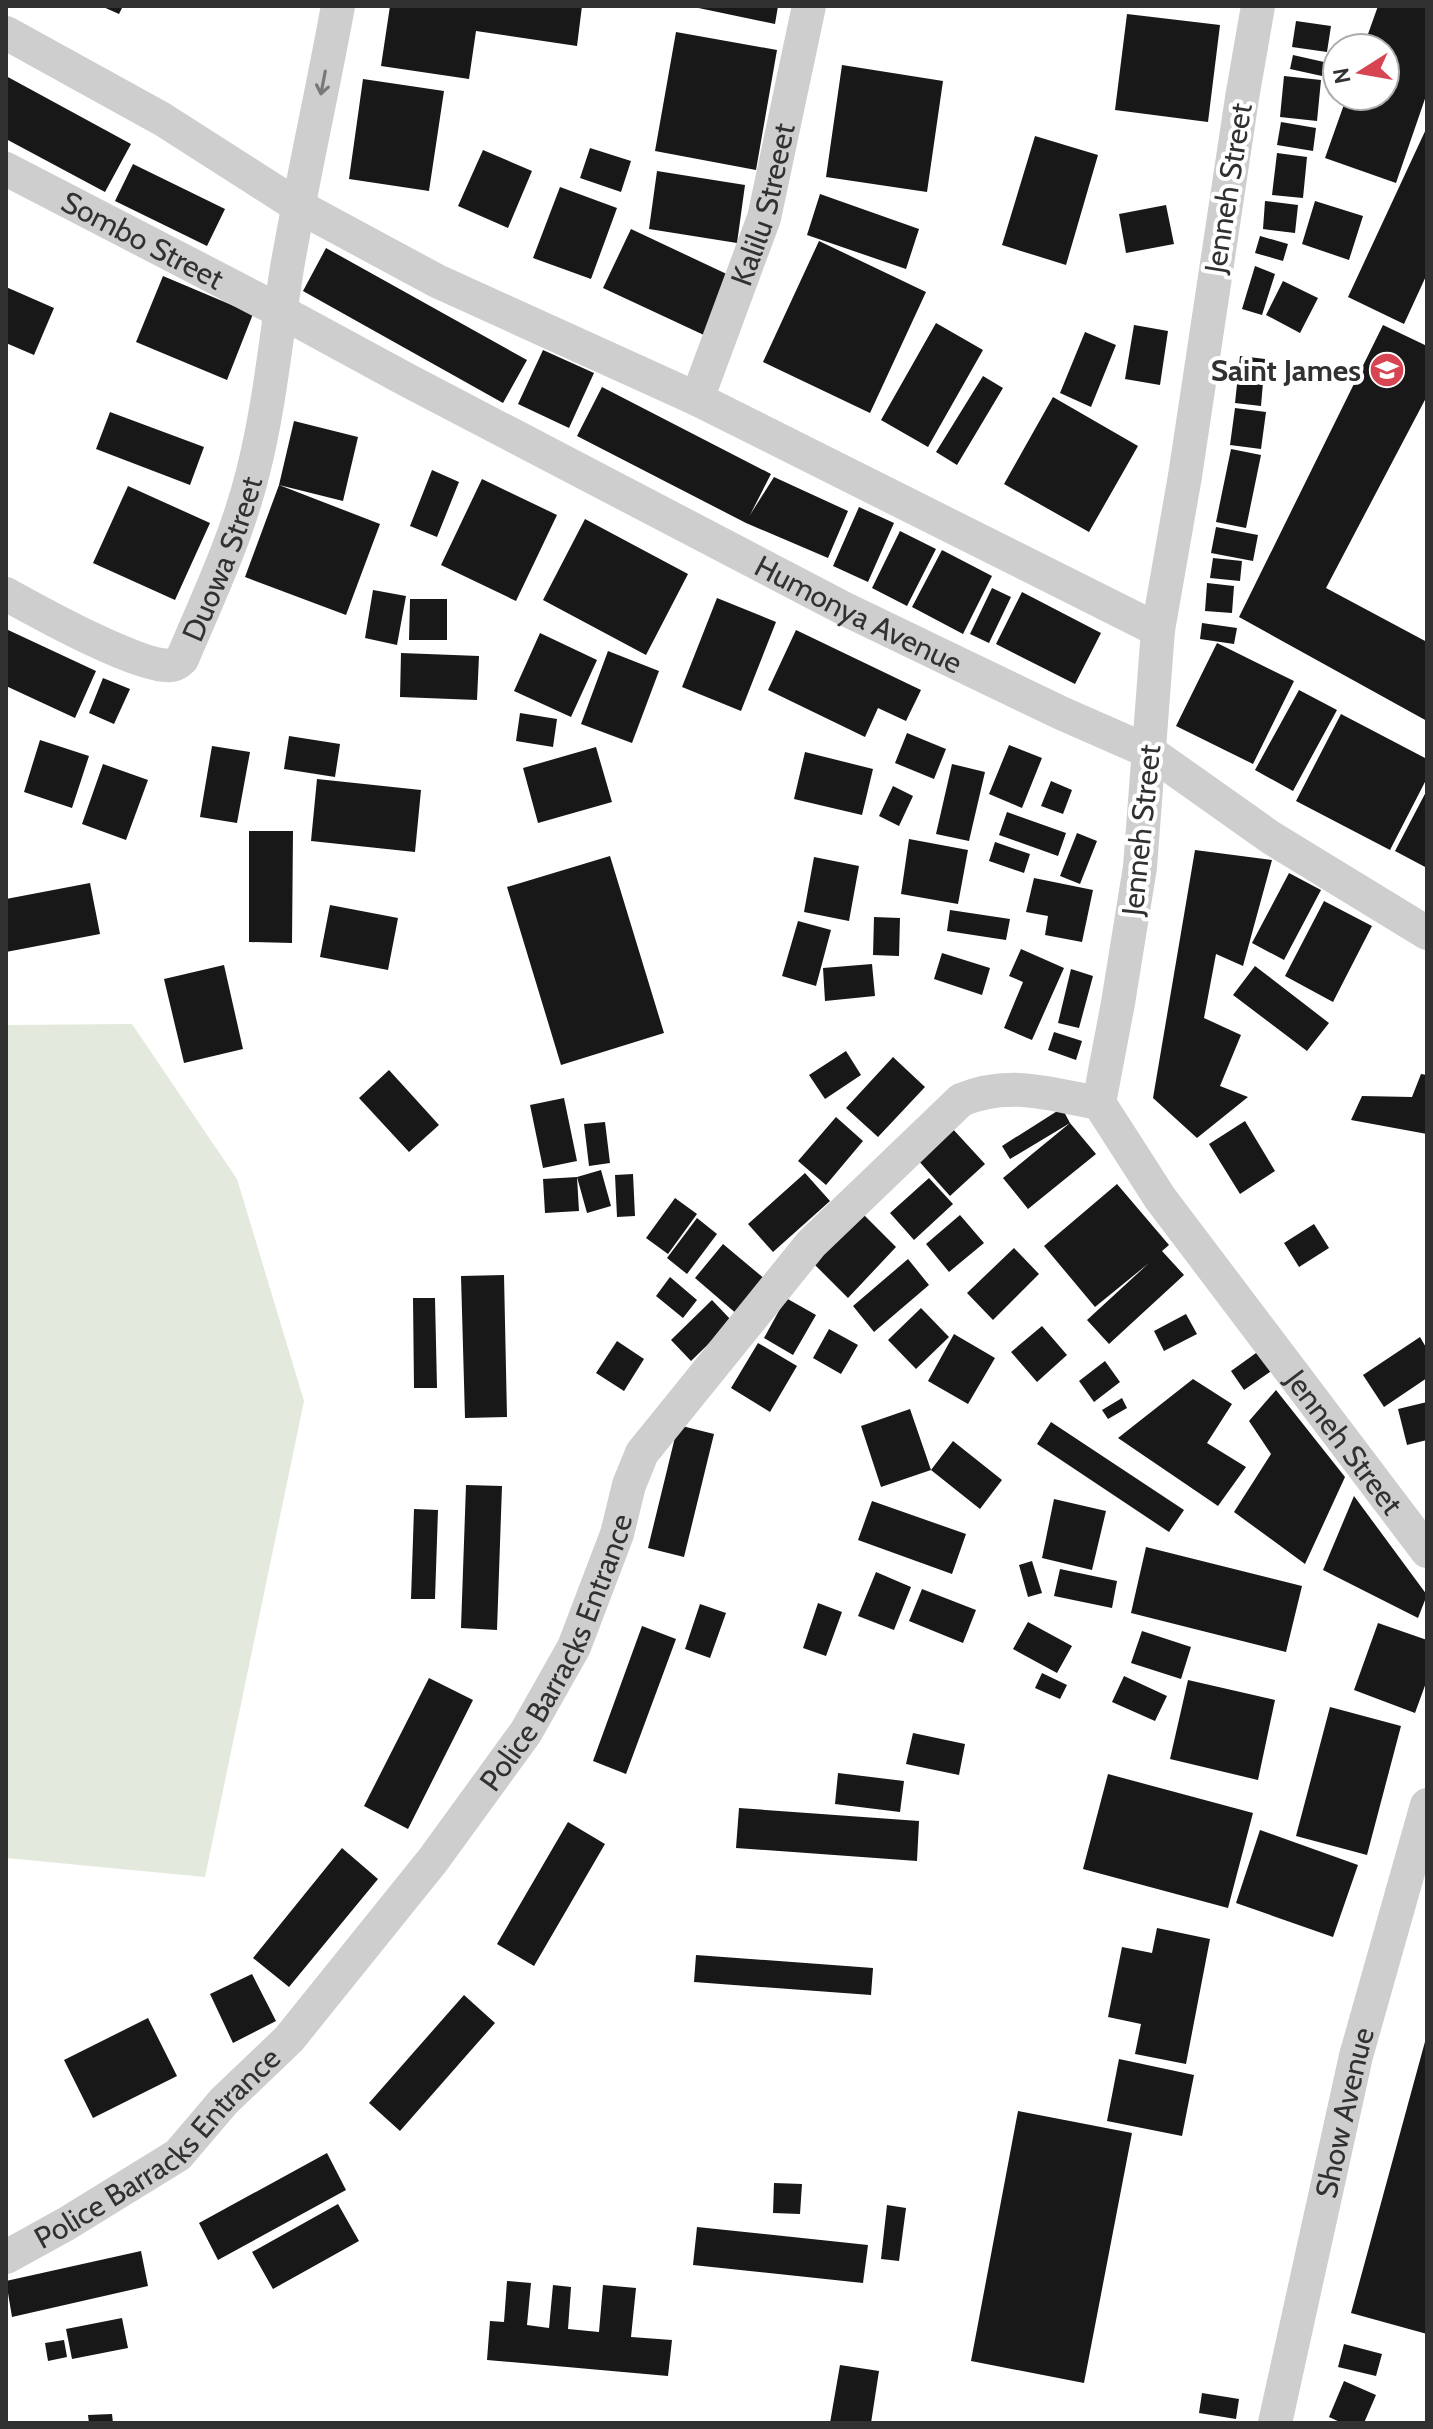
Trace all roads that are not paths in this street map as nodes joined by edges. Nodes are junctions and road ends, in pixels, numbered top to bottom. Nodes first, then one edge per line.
1 (338, 6) edge
2 (809, 6) edge
3 (1258, 6) edge
4 (6, 33) edge
5 (6, 169) edge
6 (298, 206) junction
7 (280, 311) junction
8 (697, 399) junction
9 (6, 594) edge
10 (1158, 630) junction
11 (1150, 752) junction
12 (1427, 933) edge
13 (1099, 1103) junction
14 (1427, 1551) edge
15 (1427, 1805) edge
16 (6, 2257) edge
17 (1275, 2423) edge

1 -> 6 street
2 - 8 street, Kalilu Streeet
3 - 10 street, Jenneh Street
4 - 6 street
5 - 7 street, Sombo Street
6 - 7 street
6 - 8 street
7 - 9 street, Duowa Street
7 - 11 street, Humonya Avenue
8 - 10 street
10 - 11 street, Jenneh Street
11 - 12 street, Humonya Avenue
11 - 13 street, Jenneh Street
13 - 14 street, Jenneh Street
13 - 16 street, Police Barracks Entrance
15 - 17 street, Show Avenue

